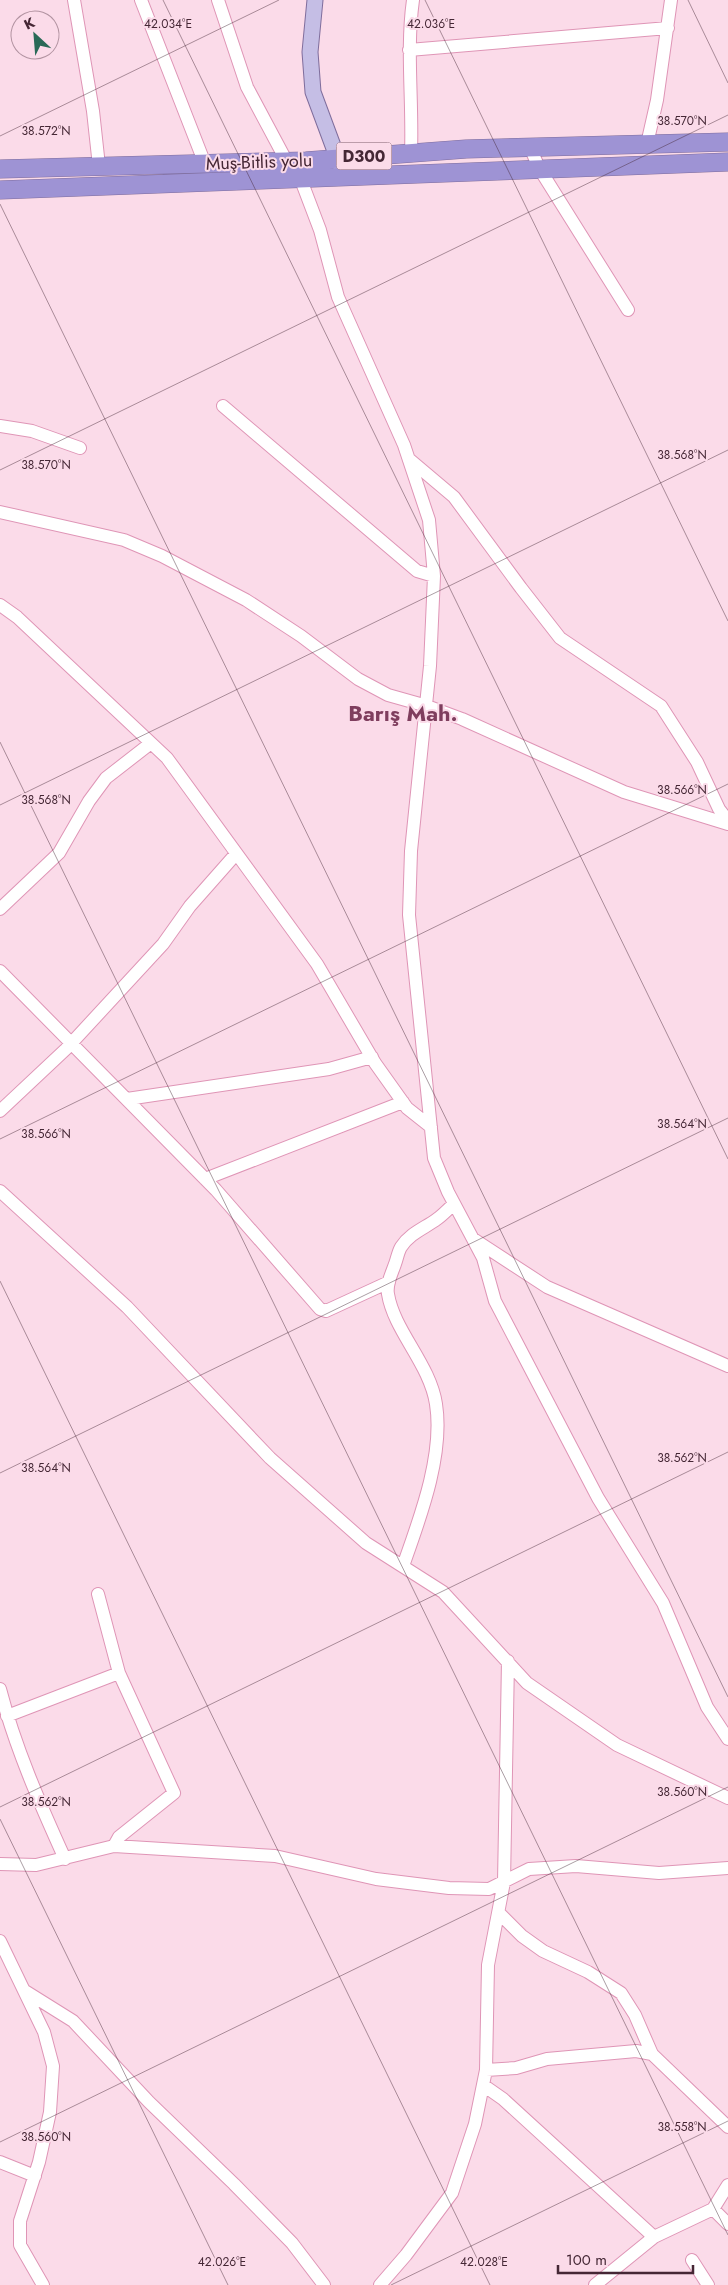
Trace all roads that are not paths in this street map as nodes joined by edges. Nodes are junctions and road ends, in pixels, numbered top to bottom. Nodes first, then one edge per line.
1 (74, 0) edge
2 (141, 0) edge
3 (218, 0) edge
4 (315, 0) edge
5 (413, 0) edge
6 (671, 0) edge
7 (668, 28) junction
8 (410, 50) junction
9 (728, 142) edge
10 (647, 144) junction
11 (530, 147) junction
12 (411, 153) junction
13 (337, 158) junction
14 (306, 161) junction
15 (287, 162) junction
16 (728, 162) edge
17 (205, 164) junction
18 (99, 166) junction
19 (539, 168) junction
20 (0, 169) edge
21 (345, 178) junction
22 (301, 180) junction
23 (0, 190) edge
24 (628, 310) dead end
25 (223, 406) dead end
26 (0, 426) edge
27 (80, 448) dead end
28 (408, 459) junction
29 (0, 512) edge
30 (434, 576) junction
31 (0, 605) edge
32 (427, 706) junction
33 (151, 743) junction
34 (728, 823) edge
35 (235, 854) junction
36 (0, 909) edge
37 (0, 971) edge
38 (71, 1044) junction
39 (372, 1057) junction
40 (127, 1099) junction
41 (403, 1102) junction
42 (0, 1111) edge
43 (431, 1127) junction
44 (206, 1179) junction
45 (0, 1191) edge
46 (454, 1204) junction
47 (473, 1239) junction
48 (389, 1282) junction
49 (728, 1366) edge
50 (403, 1566) junction
51 (98, 1594) dead end
52 (508, 1661) junction
53 (119, 1673) junction
54 (0, 1689) edge
55 (7, 1716) junction
56 (728, 1739) edge
57 (728, 1798) edge
58 (114, 1846) junction
59 (65, 1859) junction
60 (0, 1864) edge
61 (728, 1868) edge
62 (504, 1882) junction
63 (499, 1914) junction
64 (0, 1941) edge
65 (26, 1991) junction
66 (652, 2054) junction
67 (486, 2070) junction
68 (483, 2085) junction
69 (728, 2127) edge
70 (0, 2162) edge
71 (35, 2176) junction
72 (728, 2185) edge
73 (713, 2209) junction
74 (728, 2224) edge
75 (654, 2237) junction
76 (692, 2260) dead end
77 (43, 2285) edge
78 (324, 2285) edge
79 (380, 2285) edge
80 (595, 2285) edge
81 (708, 2285) edge

1 - 18 street
2 - 17 street
3 - 15 street
4 - 13 main road
5 - 8 street
6 - 7 street
7 - 8 street
7 - 10 street
8 - 12 street
9 - 10 highway, Muş-Bitlis yolu / D300
10 - 11 highway, Muş-Bitlis yolu / D300
11 - 12 highway, Muş-Bitlis yolu / D300
11 - 19 street
12 - 13 highway, Muş-Bitlis yolu / D300
13 - 14 highway, Muş-Bitlis yolu / D300
13 - 21 main road
14 - 15 highway, Muş-Bitlis yolu / D300
14 - 22 street
15 - 17 highway, Muş-Bitlis yolu / D300
16 - 19 highway, Muş-Bitlis yolu / D300
17 - 18 highway, Muş-Bitlis yolu / D300
18 - 20 highway, Muş-Bitlis yolu / D300
19 - 21 highway, Muş-Bitlis yolu / D300
19 - 24 street
21 - 22 highway, Muş-Bitlis yolu / D300
22 - 23 highway, Muş-Bitlis yolu / D300
22 - 28 street
25 - 30 street
26 - 27 street
28 - 30 street
28 - 34 street
29 - 32 street
30 - 32 street
31 - 33 street
32 - 34 street
32 - 43 street
33 - 35 street
33 - 36 street
35 - 38 street
35 - 39 street
37 - 38 street
38 - 40 street
38 - 42 street
39 - 40 street
39 - 41 street
40 - 44 street
41 - 43 street
41 - 44 street
43 - 46 street
44 - 48 street
45 - 50 street
46 - 47 street
46 - 48 street
47 - 49 street
47 - 56 street
48 - 50 street
50 - 52 street
51 - 53 street
52 - 57 street
52 - 62 street
53 - 55 street
53 - 58 street
54 - 55 street
55 - 59 street
58 - 59 street
58 - 62 street
59 - 60 street
61 - 62 street
62 - 63 street
63 - 66 street
63 - 67 street
64 - 65 street
65 - 71 street
65 - 78 street
66 - 67 street
66 - 69 street
67 - 68 street
68 - 75 street
68 - 79 street
70 - 71 street
71 - 77 street
72 - 73 street
73 - 74 street
73 - 75 street
75 - 80 street
76 - 81 street

